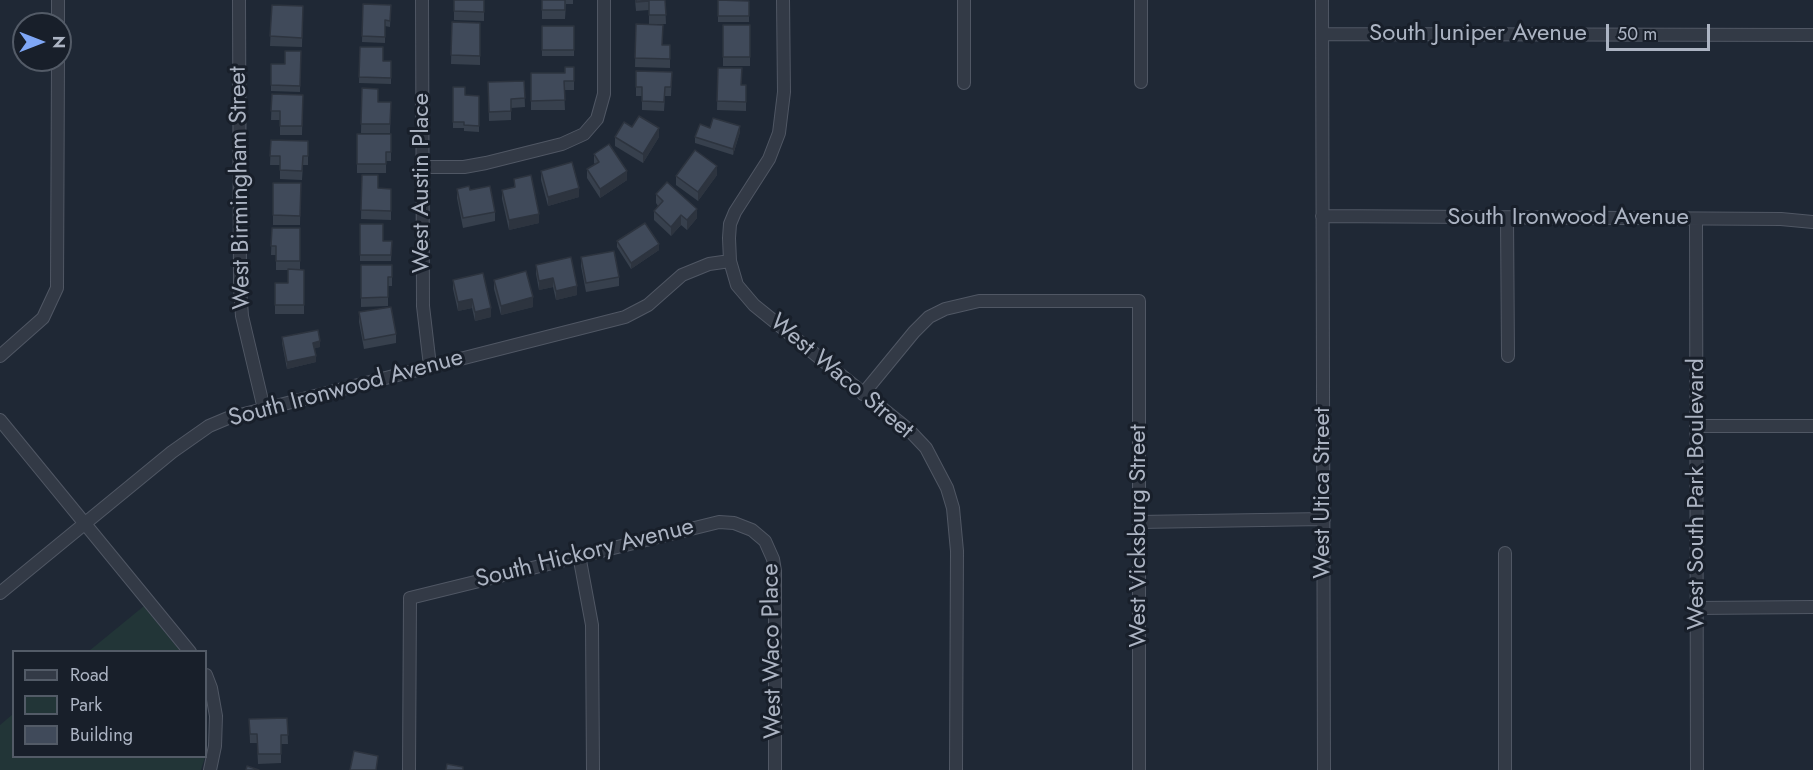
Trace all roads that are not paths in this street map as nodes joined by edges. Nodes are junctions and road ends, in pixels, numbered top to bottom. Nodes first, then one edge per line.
1 (239, 0) edge
2 (422, 0) edge
3 (604, 0) edge
4 (783, 0) edge
5 (964, 0) edge
6 (1141, 0) edge
7 (1322, 0) edge
8 (1322, 34) junction
9 (1813, 35) edge
10 (58, 72) edge
11 (1141, 82) dead end
12 (964, 83) dead end
13 (422, 168) junction
14 (1322, 216) junction
15 (1507, 218) junction
16 (1696, 219) junction
17 (1813, 222) edge
18 (730, 261) junction
19 (0, 356) edge
20 (1508, 356) dead end
21 (430, 366) junction
22 (863, 394) junction
23 (264, 409) junction
24 (0, 420) edge
25 (1696, 426) junction
26 (1813, 426) edge
27 (1324, 519) junction
28 (1139, 522) junction
29 (85, 523) junction
30 (759, 535) joint
31 (1505, 553) dead end
32 (579, 555) junction
33 (0, 593) edge
34 (1697, 608) junction
35 (1813, 608) edge
36 (189, 650) edge
37 (207, 678) edge
38 (210, 770) edge
39 (409, 770) edge
40 (593, 770) edge
41 (775, 770) edge
42 (957, 770) edge
43 (1139, 770) edge
44 (1324, 770) edge
45 (1505, 770) edge
46 (1697, 770) edge

1 - 23 street, West Birmingham Street
2 - 13 street, West Austin Place
3 - 13 street
4 - 18 street, West Waco Street
5 - 12 street
6 - 11 street
7 - 8 street, West Utica Street
8 - 9 street, South Juniper Avenue
8 - 14 street, West Utica Street
10 - 19 street
13 - 21 street, West Austin Place
14 - 15 street, South Ironwood Avenue
14 - 27 street, West Utica Street
15 - 16 street, South Ironwood Avenue
15 - 20 street
16 - 17 street, South Ironwood Avenue
16 - 25 street, West South Park Boulevard
18 - 21 street, South Ironwood Avenue
18 - 22 street, West Waco Street
21 - 23 street, South Ironwood Avenue
22 - 28 street, West Vicksburg Street
22 - 42 street, West Waco Street
23 - 29 street, South Ironwood Avenue
24 - 29 street
25 - 26 street
25 - 34 street, West South Park Boulevard
27 - 28 street
27 - 44 street, West Utica Street
28 - 43 street, West Vicksburg Street
29 - 33 street, South Ironwood Avenue
29 - 36 street
30 - 32 street, South Hickory Avenue
30 - 41 street, West Waco Place
31 - 45 street
32 - 39 street, South Hickory Avenue
32 - 40 street
34 - 35 street
34 - 46 street, West South Park Boulevard
37 - 38 street

